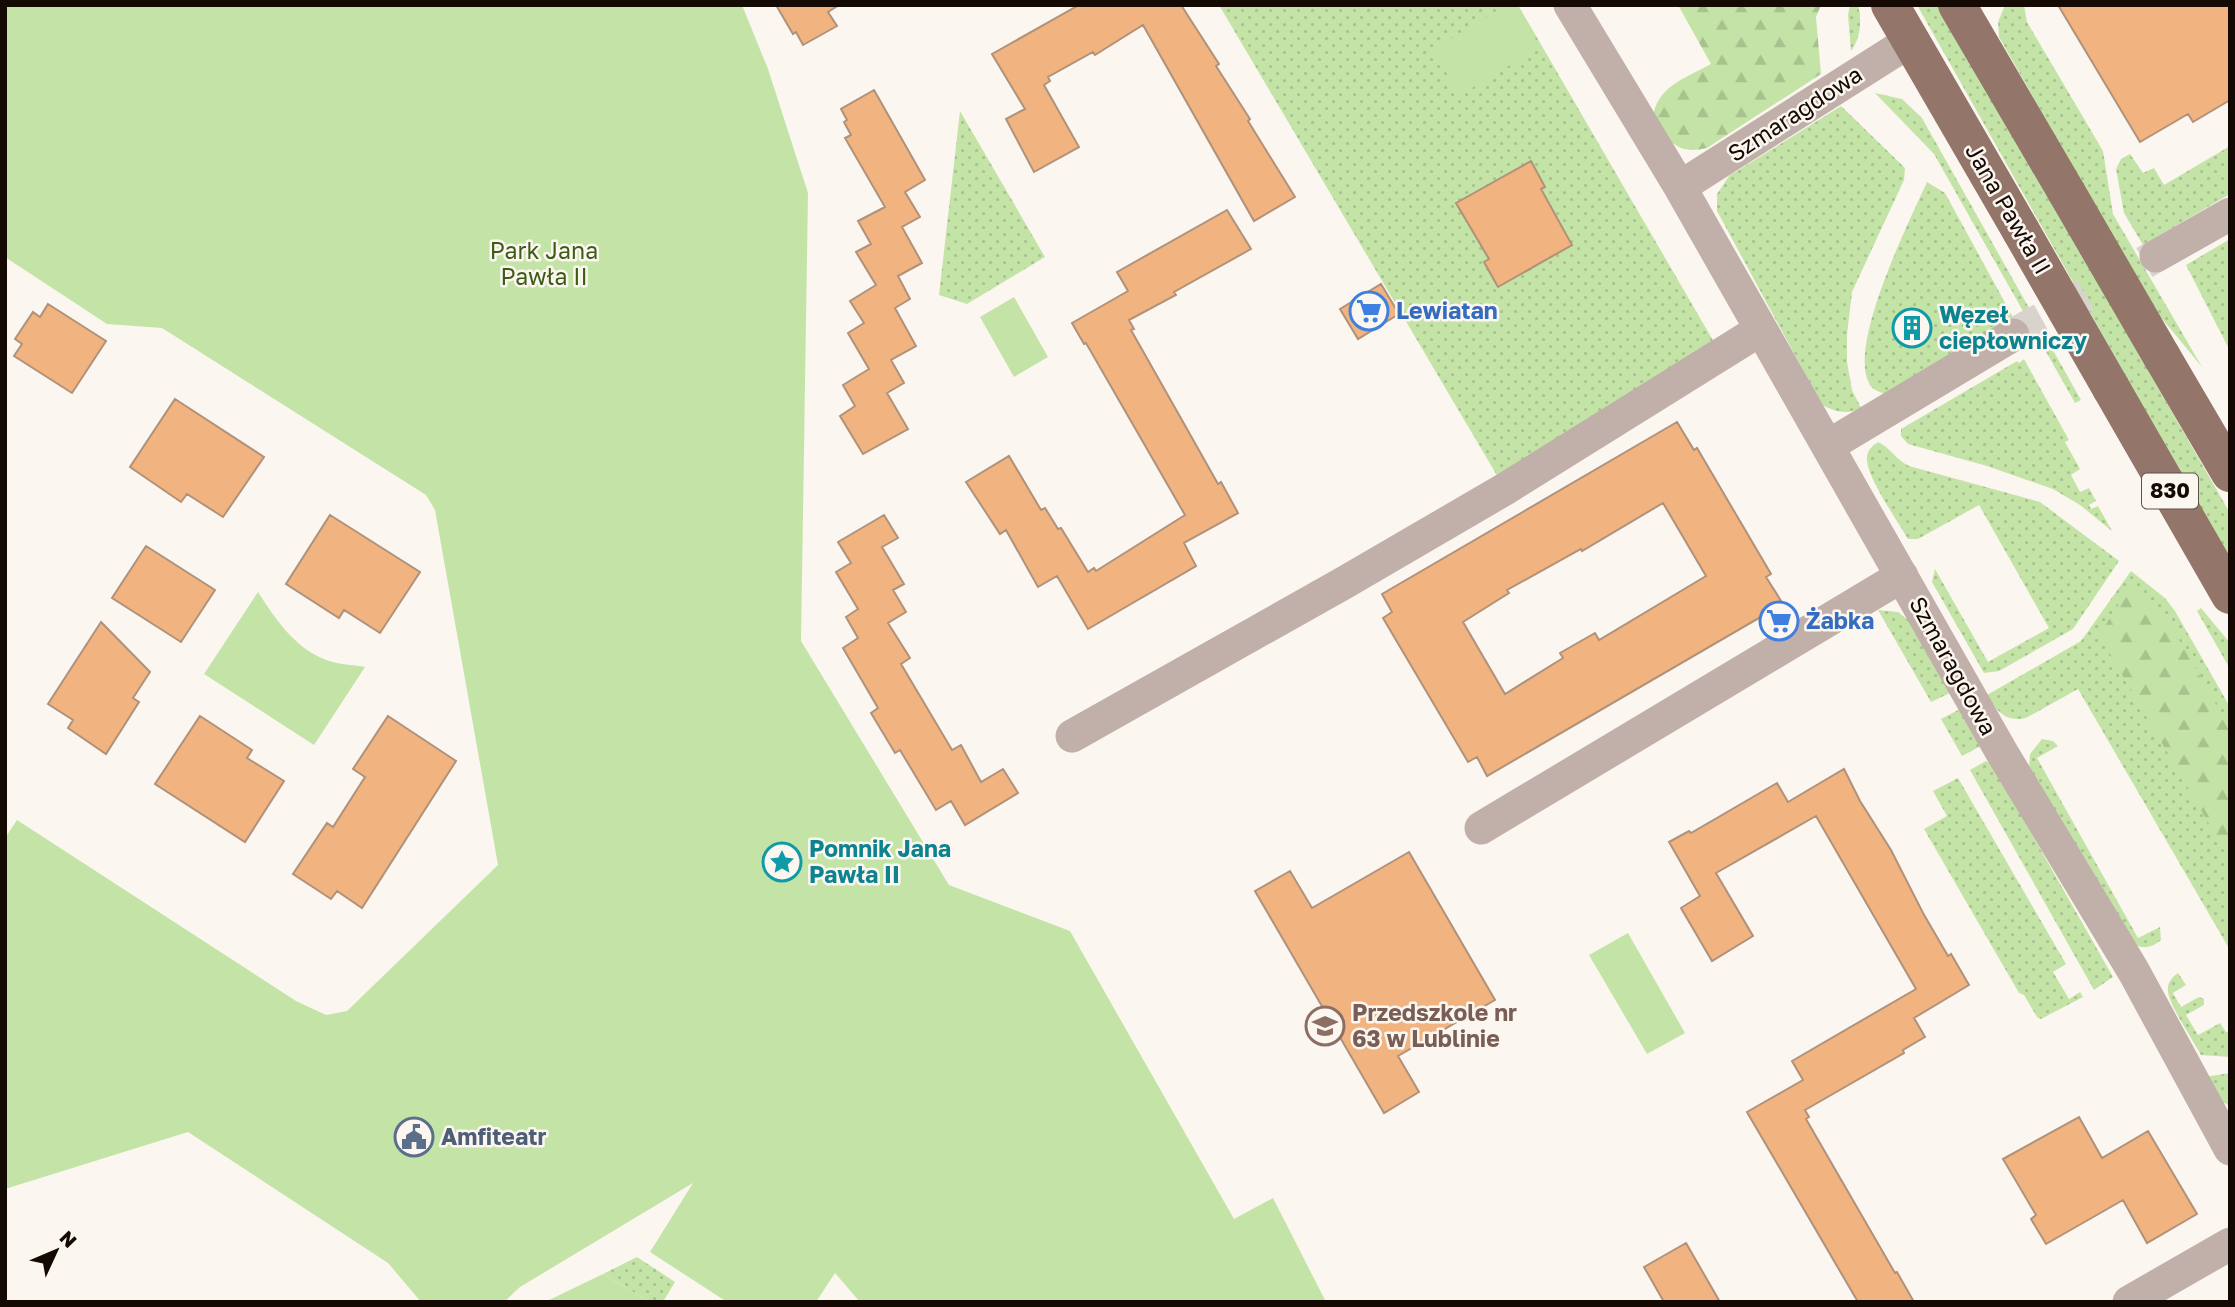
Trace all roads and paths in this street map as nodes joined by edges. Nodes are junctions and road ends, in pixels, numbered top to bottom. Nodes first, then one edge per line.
1 (1570, 5) edge
2 (1890, 5) edge
3 (1960, 6) edge
4 (1910, 41) junction
5 (1680, 187) junction
6 (2230, 214) edge
7 (2157, 256) tunnel mouth
8 (1760, 330) junction
9 (2013, 335) tunnel mouth
10 (1828, 446) junction
11 (2230, 473) edge
12 (1902, 576) junction
13 (2230, 595) edge
14 (1072, 736) dead end
15 (1482, 828) dead end
16 (2229, 1145) edge
17 (2230, 1244) edge
18 (2129, 1302) edge

1 - 5 street, Szmaragdowa
2 - 4 main road, Jana Pawła II / 830
3 - 11 main road, 830, bridge
4 - 5 street, Szmaragdowa
4 - 13 main road, Jana Pawła II / 830, bridge
5 - 8 street, Szmaragdowa
6 - 7 street
8 - 10 street, Szmaragdowa
8 - 14 street
9 - 10 street
10 - 12 street, Szmaragdowa
12 - 15 street
12 - 16 street, Szmaragdowa
17 - 18 street

